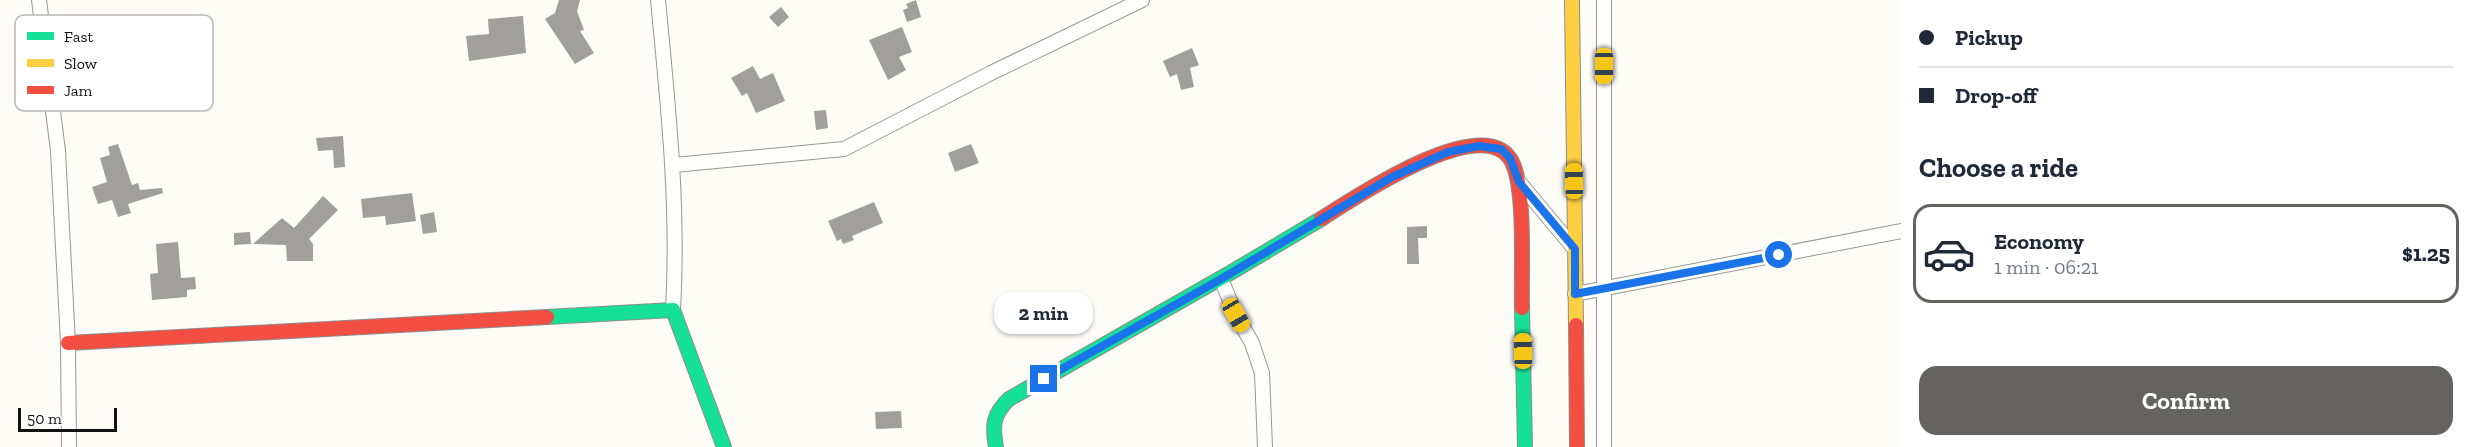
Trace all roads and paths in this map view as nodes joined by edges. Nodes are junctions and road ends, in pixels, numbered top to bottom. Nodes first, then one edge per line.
1 (39, 0) edge
2 (658, 0) edge
3 (1142, 0) edge
4 (1572, 0) edge
5 (1604, 0) edge
6 (41, 15) edge
7 (53, 111) edge
8 (674, 165) junction
9 (1519, 182) junction
10 (1901, 231) edge
11 (1575, 249) junction
12 (1221, 279) junction
13 (1603, 288) junction
14 (1575, 294) junction
15 (673, 310) junction
16 (68, 343) junction
17 (69, 447) edge
18 (724, 447) edge
19 (996, 447) edge
20 (1264, 447) edge
21 (1525, 447) edge
22 (1577, 447) edge
23 (1604, 447) edge

1 - 6 street
2 - 8 street
3 - 8 street
4 - 11 main road
5 - 13 street
7 - 16 street
8 - 15 street
9 - 11 street
9 - 12 main road
9 - 21 main road
10 - 13 street
11 - 14 main road
12 - 19 main road
12 - 20 street
13 - 14 street
13 - 23 street
14 - 22 main road
15 - 16 main road
15 - 18 main road
16 - 17 street

